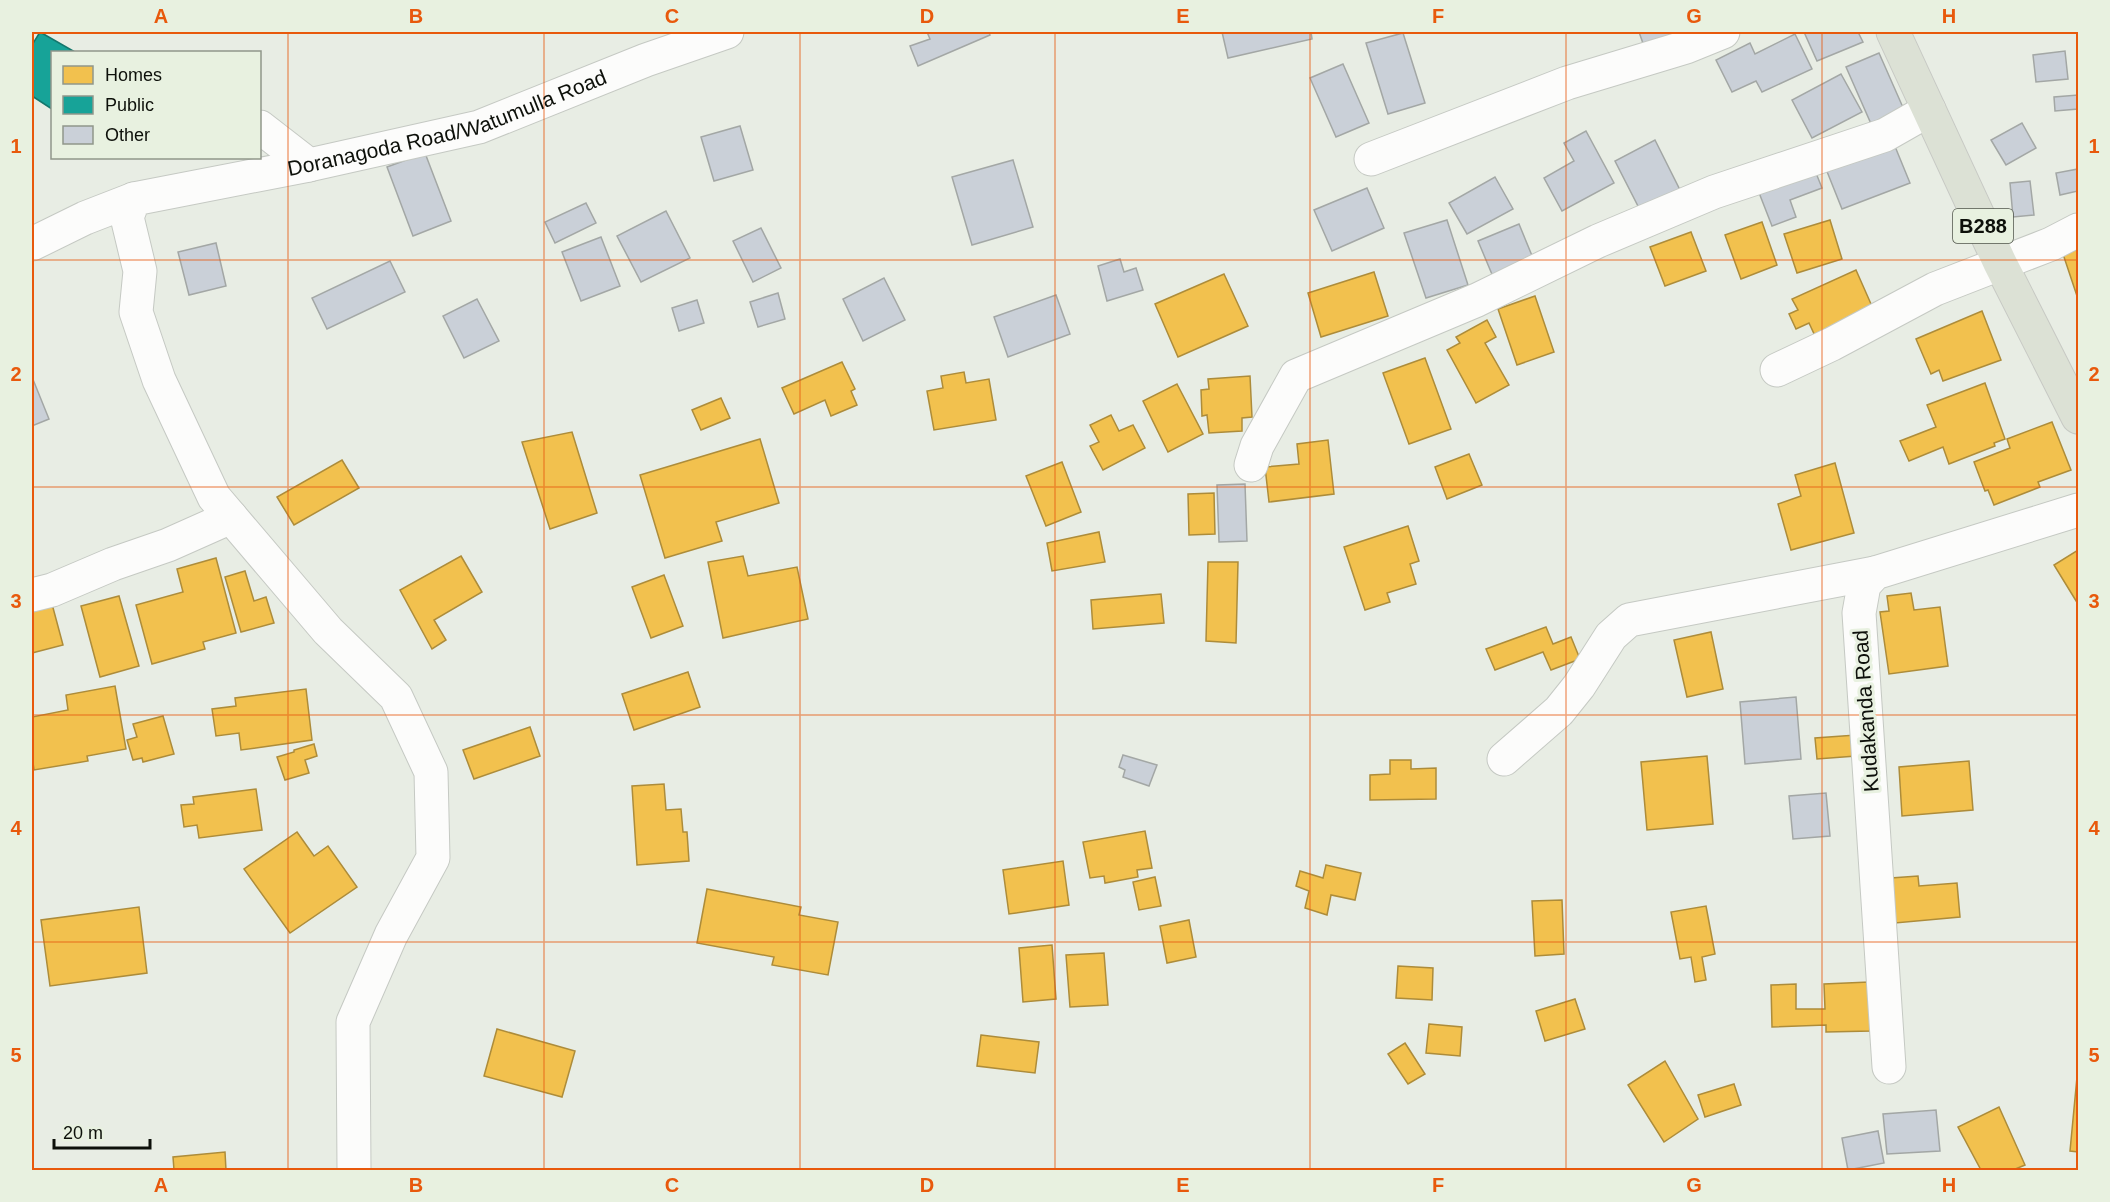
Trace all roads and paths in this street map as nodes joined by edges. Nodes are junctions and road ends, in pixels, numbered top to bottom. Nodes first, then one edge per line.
1 (727, 32) edge
2 (1724, 32) edge
3 (1893, 32) edge
4 (1929, 110) junction
5 (261, 128) edge
6 (1371, 159) dead end
7 (309, 165) junction
8 (134, 199) junction
9 (2079, 230) edge
10 (32, 244) edge
11 (2001, 262) junction
12 (1777, 370) dead end
13 (2079, 417) edge
14 (1251, 465) dead end
15 (2079, 510) edge
16 (231, 517) junction
17 (1875, 573) junction
18 (32, 595) edge
19 (1504, 759) dead end
20 (1889, 1067) dead end
21 (354, 1170) edge

1 - 7 street, Doranagoda Road/Watumulla Road
2 - 6 street
3 - 4 main road, B288
4 - 11 main road, B288
4 - 14 street
5 - 7 street
7 - 8 street, Doranagoda Road/Watumulla Road
8 - 10 street, Doranagoda Road/Watumulla Road
8 - 16 street
9 - 11 street
11 - 12 street
11 - 13 main road, B288
15 - 17 street
16 - 18 street
16 - 21 street
17 - 19 street
17 - 20 street, Kudakanda Road

